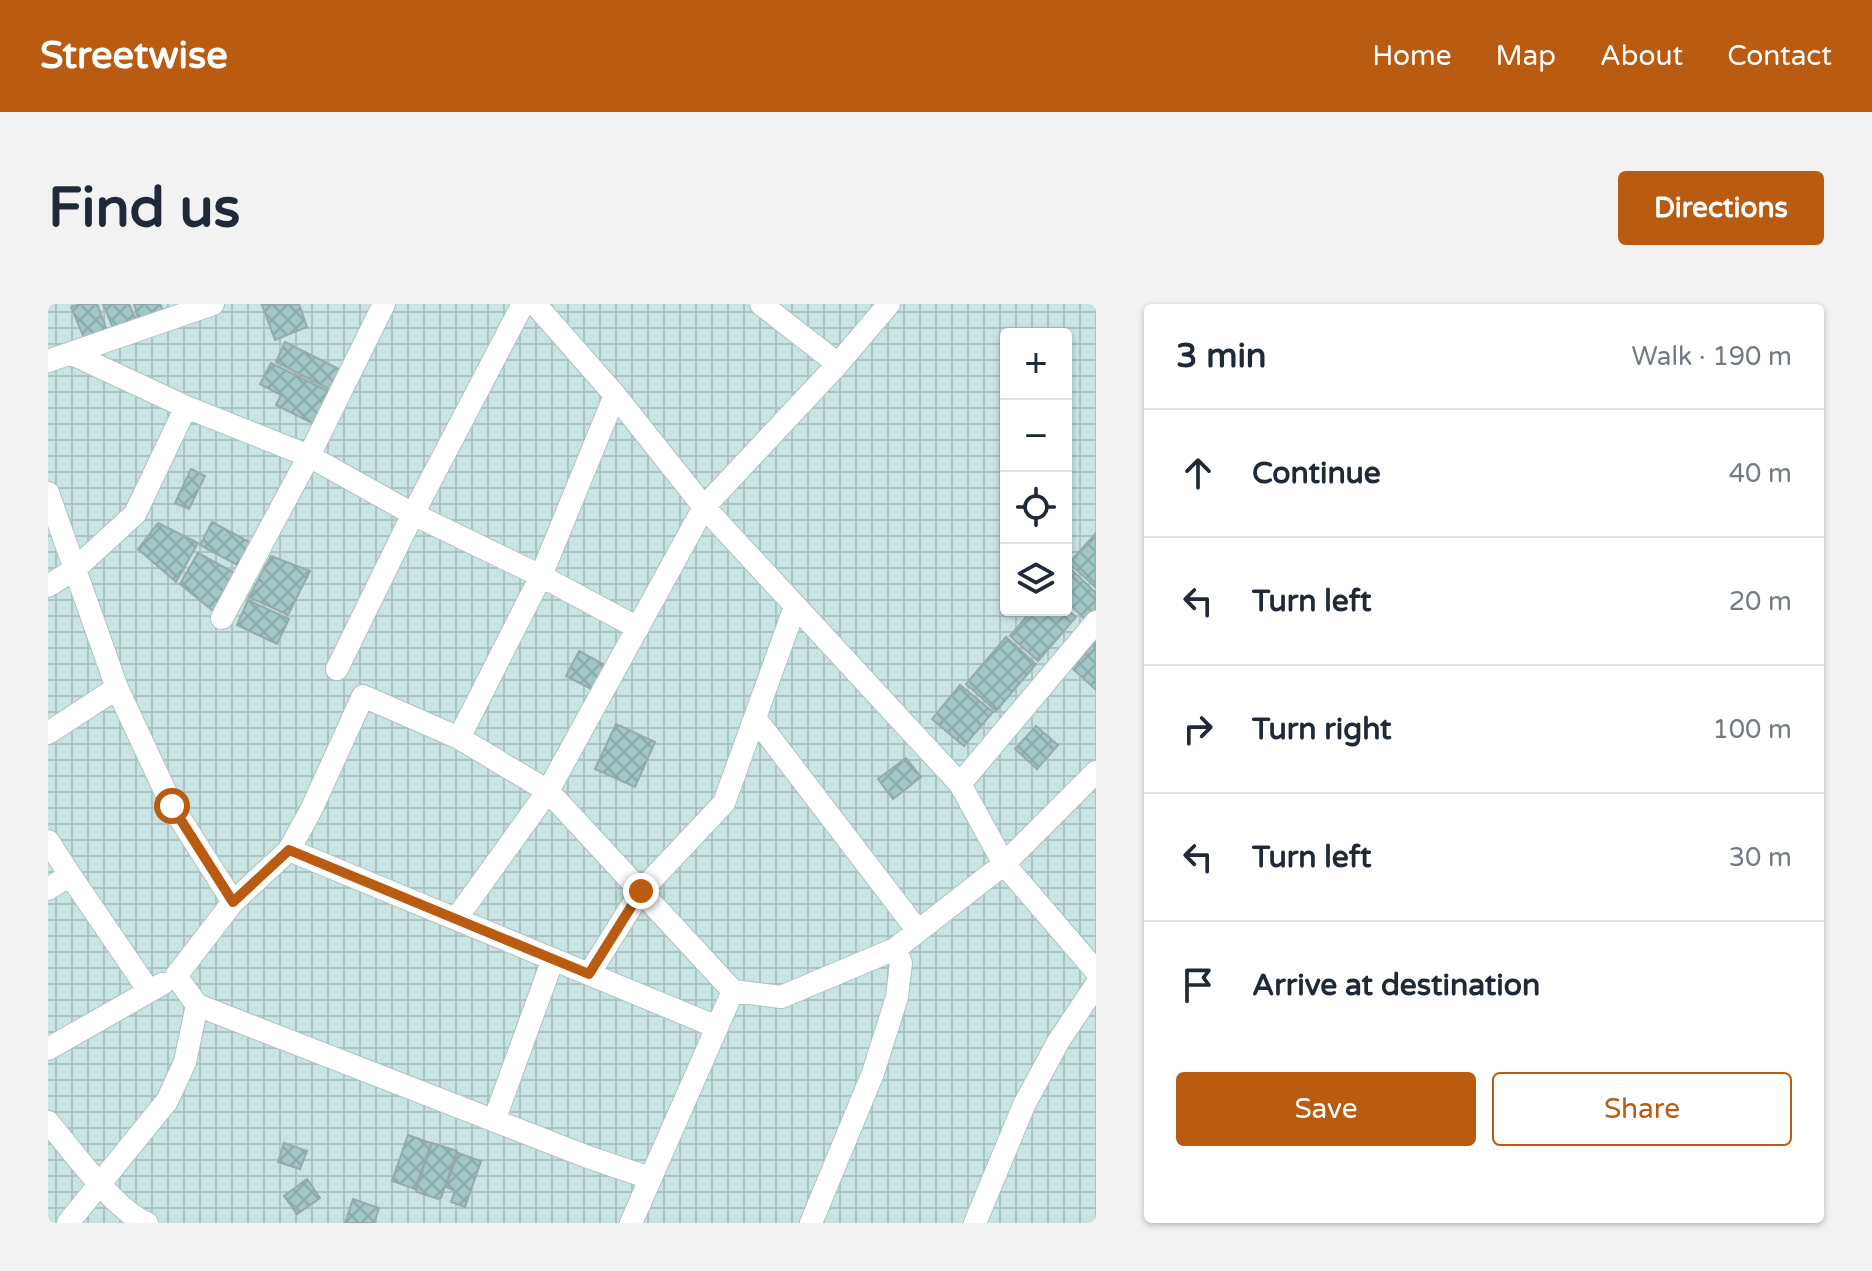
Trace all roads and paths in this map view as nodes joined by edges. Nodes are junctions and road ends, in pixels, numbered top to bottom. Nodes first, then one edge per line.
1 (213, 304) edge
2 (384, 304) edge
3 (523, 304) edge
4 (535, 304) edge
5 (761, 304) edge
6 (889, 304) edge
7 (70, 353) junction
8 (48, 361) edge
9 (838, 364) junction
10 (615, 395) junction
11 (186, 407) junction
12 (309, 456) junction
13 (48, 493) edge
14 (704, 507) junction
15 (413, 514) junction
16 (75, 569) junction
17 (541, 576) junction
18 (48, 586) edge
19 (795, 607) junction
20 (222, 618) dead end
21 (1096, 622) edge
22 (638, 628) junction
23 (337, 669) dead end
24 (117, 688) junction
25 (755, 718) junction
26 (48, 733) edge
27 (459, 738) junction
28 (1096, 772) edge
29 (960, 784) junction
30 (548, 791) junction
31 (48, 841) edge
32 (289, 850) junction
33 (1004, 864) junction
34 (70, 875) junction
35 (48, 889) edge
36 (641, 891) junction
37 (233, 902) junction
38 (456, 919) junction
39 (918, 931) junction
40 (895, 949) junction
41 (553, 959) junction
42 (1096, 971) edge
43 (589, 974) junction
44 (176, 976) junction
45 (1096, 985) edge
46 (149, 991) junction
47 (733, 991) junction
48 (197, 1005) junction
49 (717, 1027) junction
50 (48, 1049) edge
51 (494, 1121) junction
52 (48, 1122) edge
53 (650, 1178) junction
54 (99, 1183) junction
55 (68, 1223) edge
56 (147, 1223) edge
57 (631, 1223) edge
58 (811, 1223) edge
59 (975, 1223) edge

1 - 7 street
2 - 12 street
3 - 15 street
4 - 10 street
5 - 9 street
6 - 9 street
7 - 8 street
7 - 11 street
9 - 14 street
10 - 14 street
10 - 17 street
11 - 12 street
11 - 16 street
12 - 15 street
12 - 20 street
13 - 16 street
14 - 19 street
14 - 22 street
15 - 17 street
15 - 23 street
16 - 18 street
16 - 24 street
17 - 22 street
17 - 27 street
19 - 25 street
19 - 29 street
21 - 29 street
22 - 30 street
24 - 26 street
24 - 37 street
25 - 36 street
25 - 39 street
27 - 30 street
27 - 32 street
28 - 33 street
29 - 33 street
30 - 36 street
30 - 38 street
31 - 34 street
32 - 37 street
32 - 38 street
33 - 39 street
33 - 42 street
34 - 35 street
34 - 46 street
36 - 43 street
36 - 47 street
37 - 44 street
38 - 41 street
39 - 40 street
40 - 47 street
40 - 58 street
41 - 43 street
41 - 51 street
43 - 49 street
44 - 46 street
44 - 48 street
45 - 59 street
46 - 50 street
47 - 49 street
48 - 51 street
48 - 54 street
49 - 53 street
51 - 53 street
52 - 54 street
53 - 57 street
54 - 55 street
54 - 56 street

